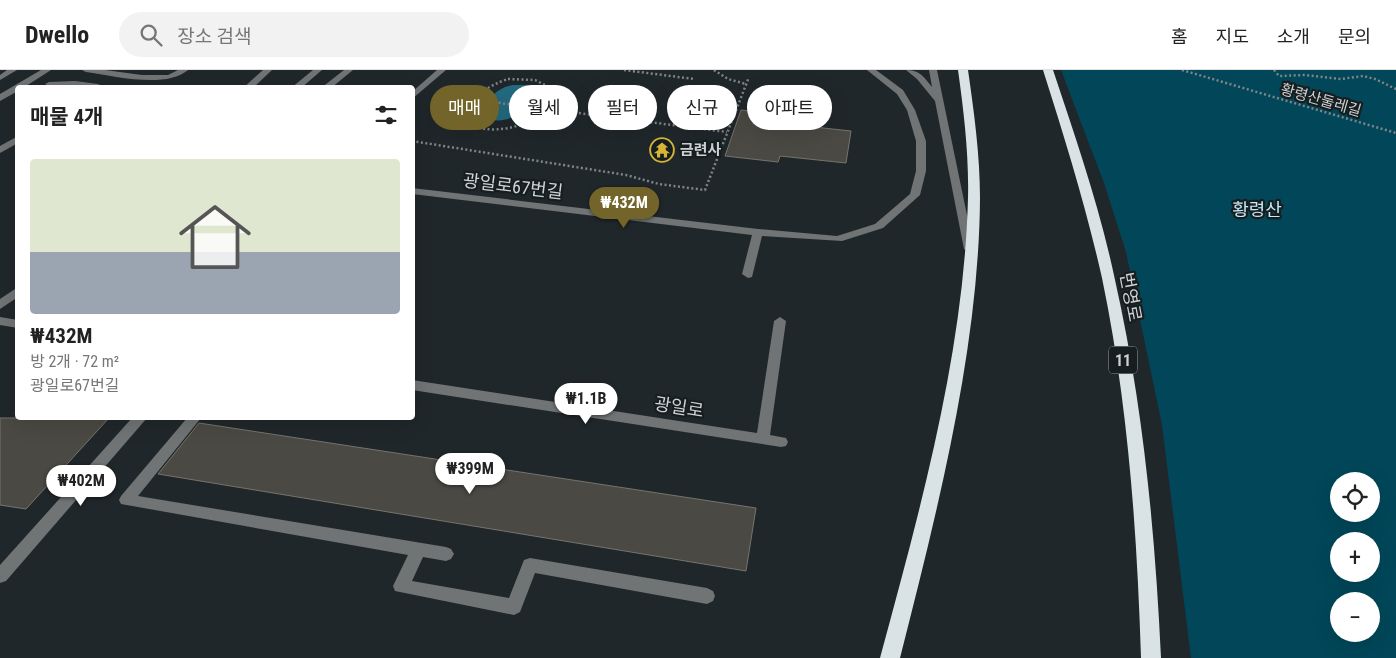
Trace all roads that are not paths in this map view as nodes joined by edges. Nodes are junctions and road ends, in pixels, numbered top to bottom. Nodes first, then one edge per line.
1 (14, 70) edge
2 (47, 70) edge
3 (86, 70) edge
4 (184, 70) edge
5 (268, 70) edge
6 (318, 70) edge
7 (349, 70) edge
8 (442, 70) edge
9 (871, 70) edge
10 (910, 70) edge
11 (933, 70) edge
12 (963, 70) edge
13 (1048, 70) edge
14 (117, 74) junction
15 (0, 78) edge
16 (49, 84) dead end
17 (22, 85) edge
18 (82, 85) edge
19 (100, 85) edge
20 (250, 85) edge
21 (299, 85) edge
22 (330, 85) edge
23 (15, 89) edge
24 (415, 94) edge
25 (0, 98) edge
26 (941, 105) junction
27 (15, 140) edge
28 (0, 150) edge
29 (415, 192) edge
30 (758, 232) junction
31 (972, 260) junction
32 (748, 274) dead end
33 (15, 294) edge
34 (0, 306) edge
35 (0, 321) edge
36 (780, 321) dead end
37 (15, 324) edge
38 (415, 385) edge
39 (138, 420) edge
40 (192, 420) edge
41 (763, 438) junction
42 (781, 442) dead end
43 (419, 549) junction
44 (446, 554) dead end
45 (0, 576) edge
46 (707, 596) dead end
47 (890, 658) edge
48 (1152, 658) edge

1 - 15 street
2 - 17 street
3 - 14 street
4 - 14 street
5 - 20 street
6 - 21 street
7 - 22 street
8 - 24 street
9 - 30 street, 광일로67번길
10 - 26 street
11 - 26 street
12 - 31 highway
13 - 48 highway, 번영로 / 11
14 - 19 street
16 - 18 street
23 - 25 street
26 - 31 street
27 - 28 street
29 - 30 street, 광일로67번길
30 - 32 street
31 - 47 highway
33 - 34 street
35 - 37 street
36 - 41 street
38 - 41 street, 광일로
39 - 45 street
40 - 43 street
41 - 42 street, 광일로
43 - 44 street
43 - 46 street

